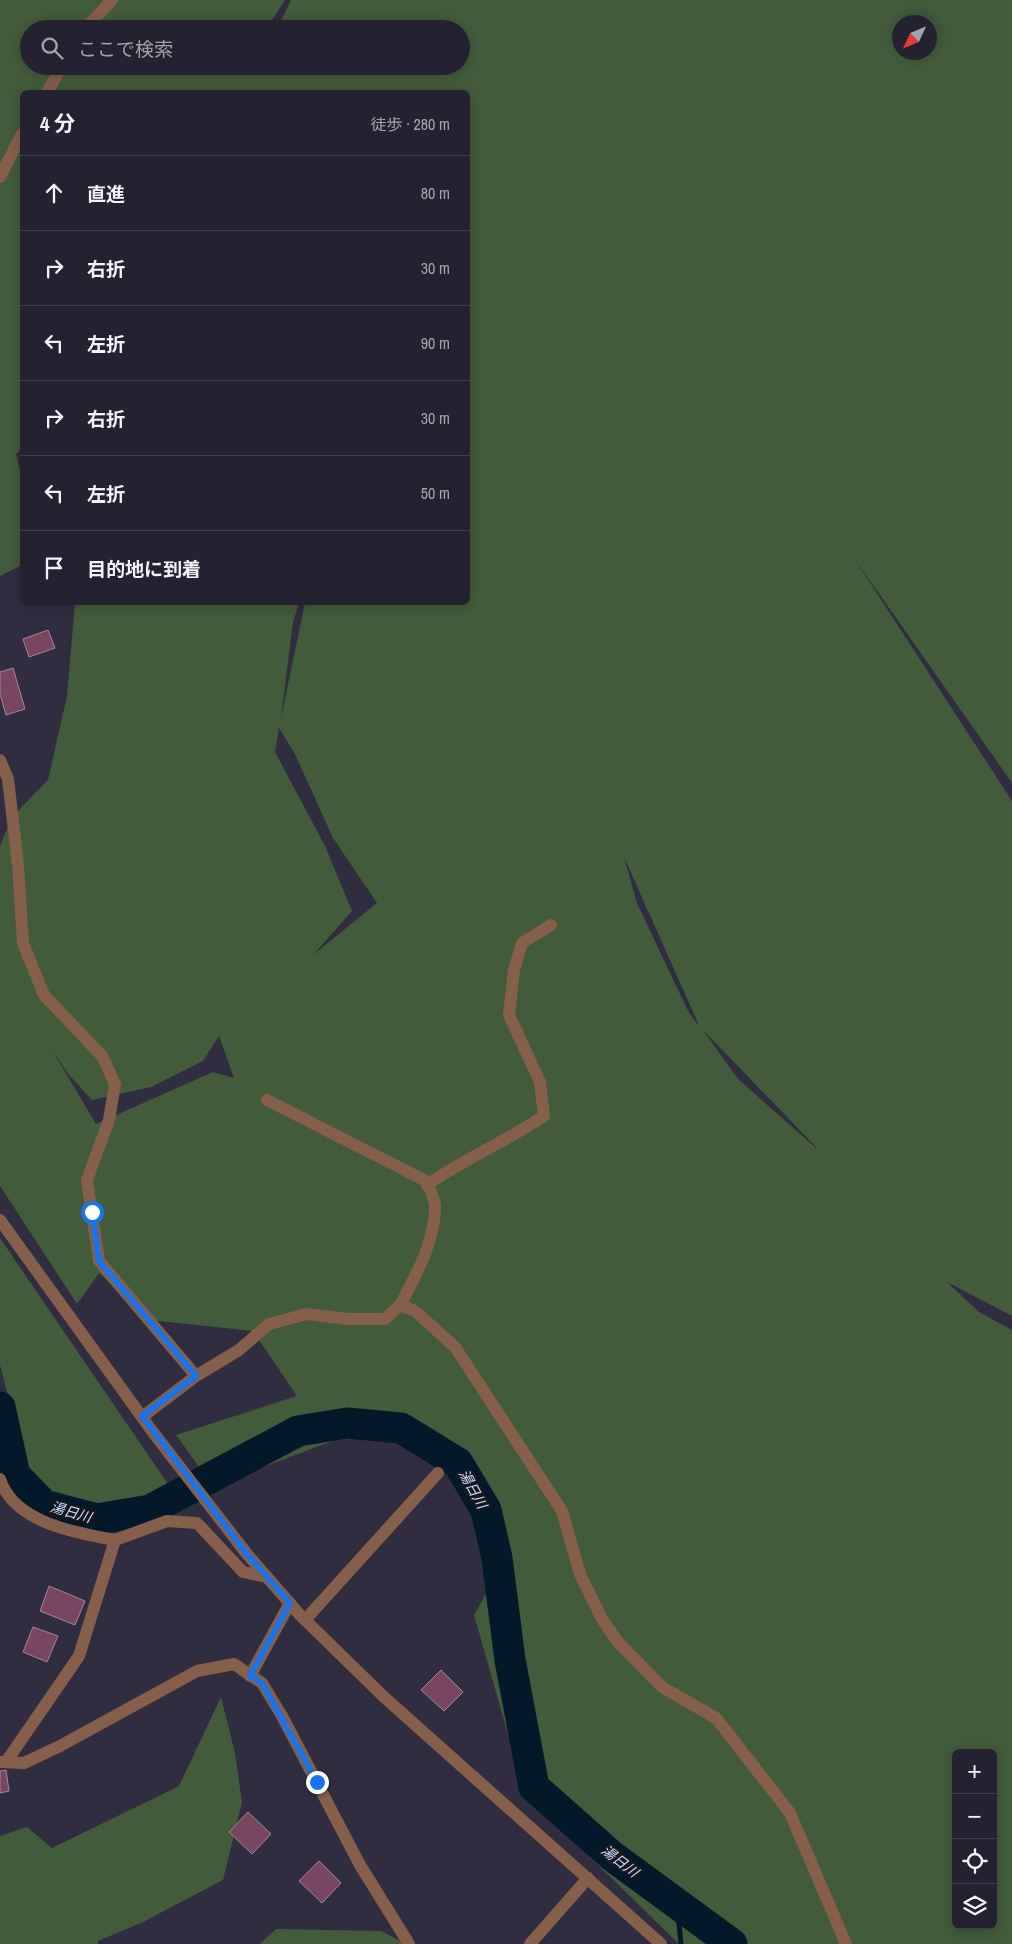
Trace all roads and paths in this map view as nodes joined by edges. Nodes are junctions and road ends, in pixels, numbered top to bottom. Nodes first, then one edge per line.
1 (112, 0) edge
2 (93, 20) edge
3 (57, 75) edge
4 (48, 90) edge
5 (20, 138) edge
6 (0, 177) edge
7 (0, 760) edge
8 (551, 925) dead end
9 (267, 1100) dead end
10 (427, 1185) junction
11 (0, 1220) edge
12 (400, 1305) junction
13 (196, 1376) junction
14 (142, 1416) junction
15 (438, 1473) dead end
16 (0, 1479) edge
17 (115, 1540) junction
18 (267, 1577) junction
19 (290, 1603) junction
20 (305, 1620) junction
21 (250, 1676) junction
22 (3, 1762) edge
23 (588, 1878) junction
24 (409, 1944) edge
25 (530, 1944) edge
26 (661, 1944) edge
27 (846, 1944) edge

1 - 2 street
3 - 4 street
5 - 6 street
7 - 13 street
8 - 10 street
9 - 10 street
10 - 12 street
11 - 14 street
12 - 13 street
12 - 27 street
13 - 14 street
14 - 18 street
15 - 20 street
16 - 17 street
17 - 18 street
17 - 22 street
18 - 19 street
19 - 20 street
19 - 21 street
20 - 23 street
21 - 22 street
21 - 24 street
23 - 25 street
23 - 26 street

